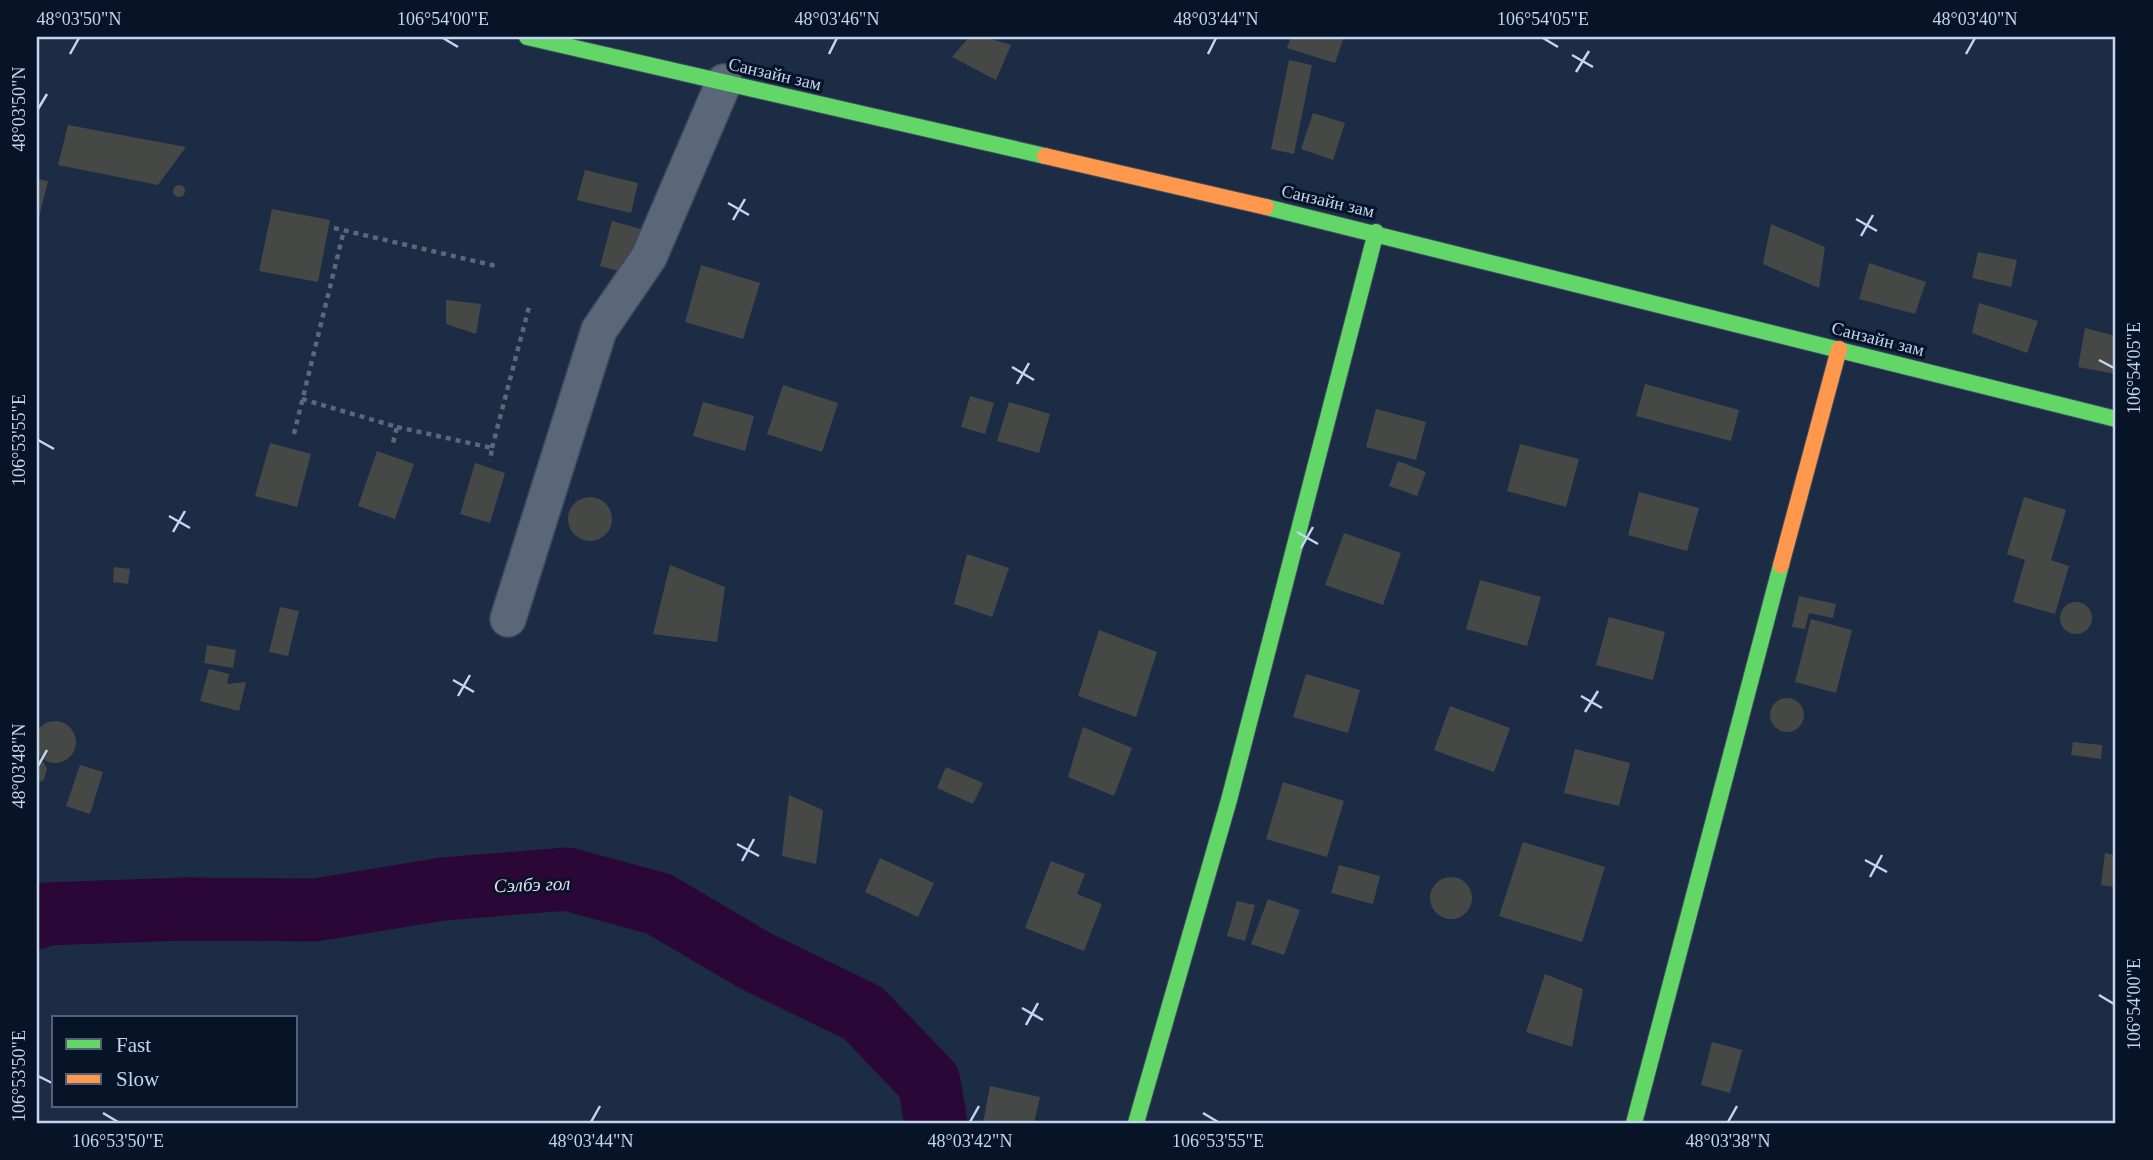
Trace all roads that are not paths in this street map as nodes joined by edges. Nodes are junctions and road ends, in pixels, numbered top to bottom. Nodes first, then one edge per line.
1 (527, 37) edge
2 (724, 82) junction
3 (1376, 232) junction
4 (1839, 349) junction
5 (2116, 419) edge
6 (508, 619) dead end
7 (1136, 1123) edge
8 (1634, 1123) edge

1 - 2 street, Санзайн зам
2 - 3 street, Санзайн зам
2 - 6 street
3 - 4 street, Санзайн зам
3 - 7 street
4 - 5 street, Санзайн зам
4 - 8 street

